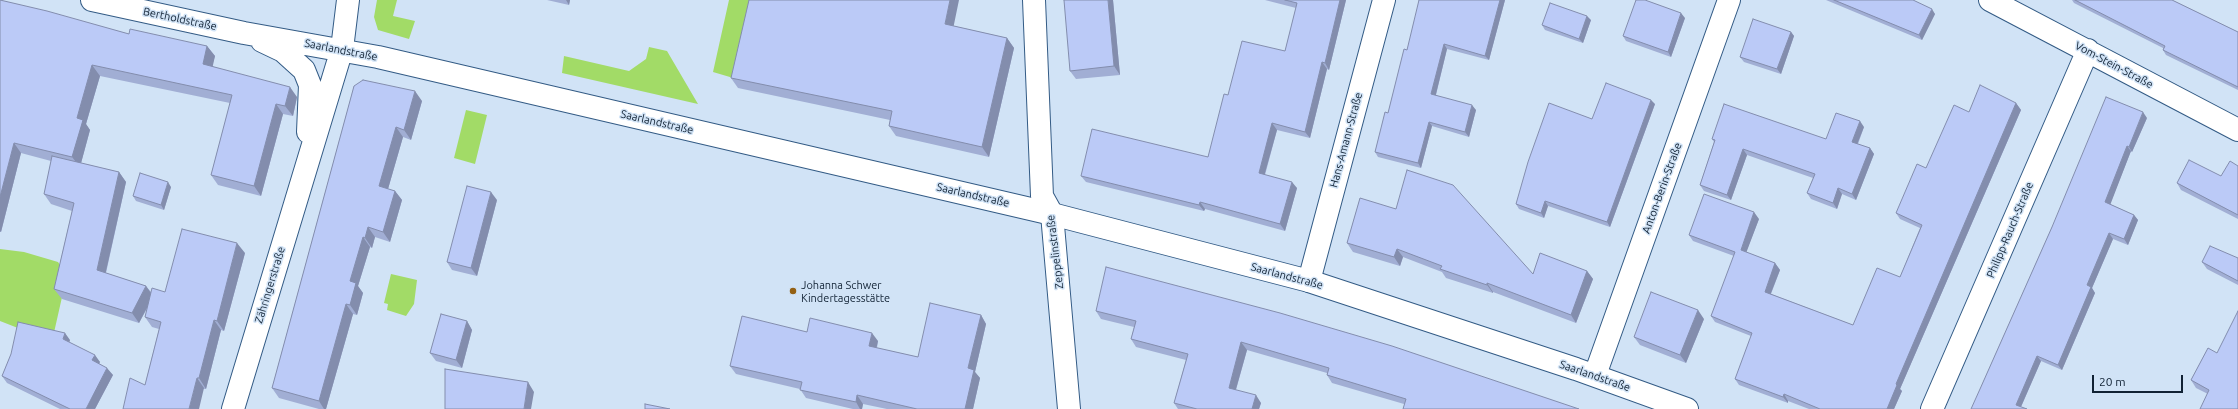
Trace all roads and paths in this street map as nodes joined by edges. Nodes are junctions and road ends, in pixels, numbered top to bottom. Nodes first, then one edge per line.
1 (92, 0) edge
2 (348, 0) edge
3 (1034, 0) edge
4 (1384, 0) edge
5 (1729, 0) edge
6 (1990, 0) edge
7 (244, 33) junction
8 (342, 49) junction
9 (2088, 50) junction
10 (2238, 130) edge
11 (306, 161) junction
12 (1052, 214) junction
13 (1309, 281) junction
14 (1595, 375) junction
15 (233, 409) edge
16 (1069, 409) edge
17 (1687, 409) edge
18 (1932, 409) edge

1 - 7 street, Bertholdstraße
2 - 8 street, Zähringerstraße
3 - 12 street, Zeppelinstraße
4 - 13 street, Hans-Amann-Straße
5 - 14 street, Anton-Berin-Straße
6 - 9 street, Vom-Stein-Straße
7 - 8 street, Saarlandstraße
7 - 11 street, Zähringerstraße
8 - 11 street, Zähringerstraße
8 - 12 street, Saarlandstraße
9 - 10 street, Vom-Stein-Straße
9 - 18 street, Philipp-Rauch-Straße
11 - 15 street, Zähringerstraße
12 - 13 street, Saarlandstraße
12 - 16 street, Zeppelinstraße
13 - 14 street, Saarlandstraße
14 - 17 street, Saarlandstraße

